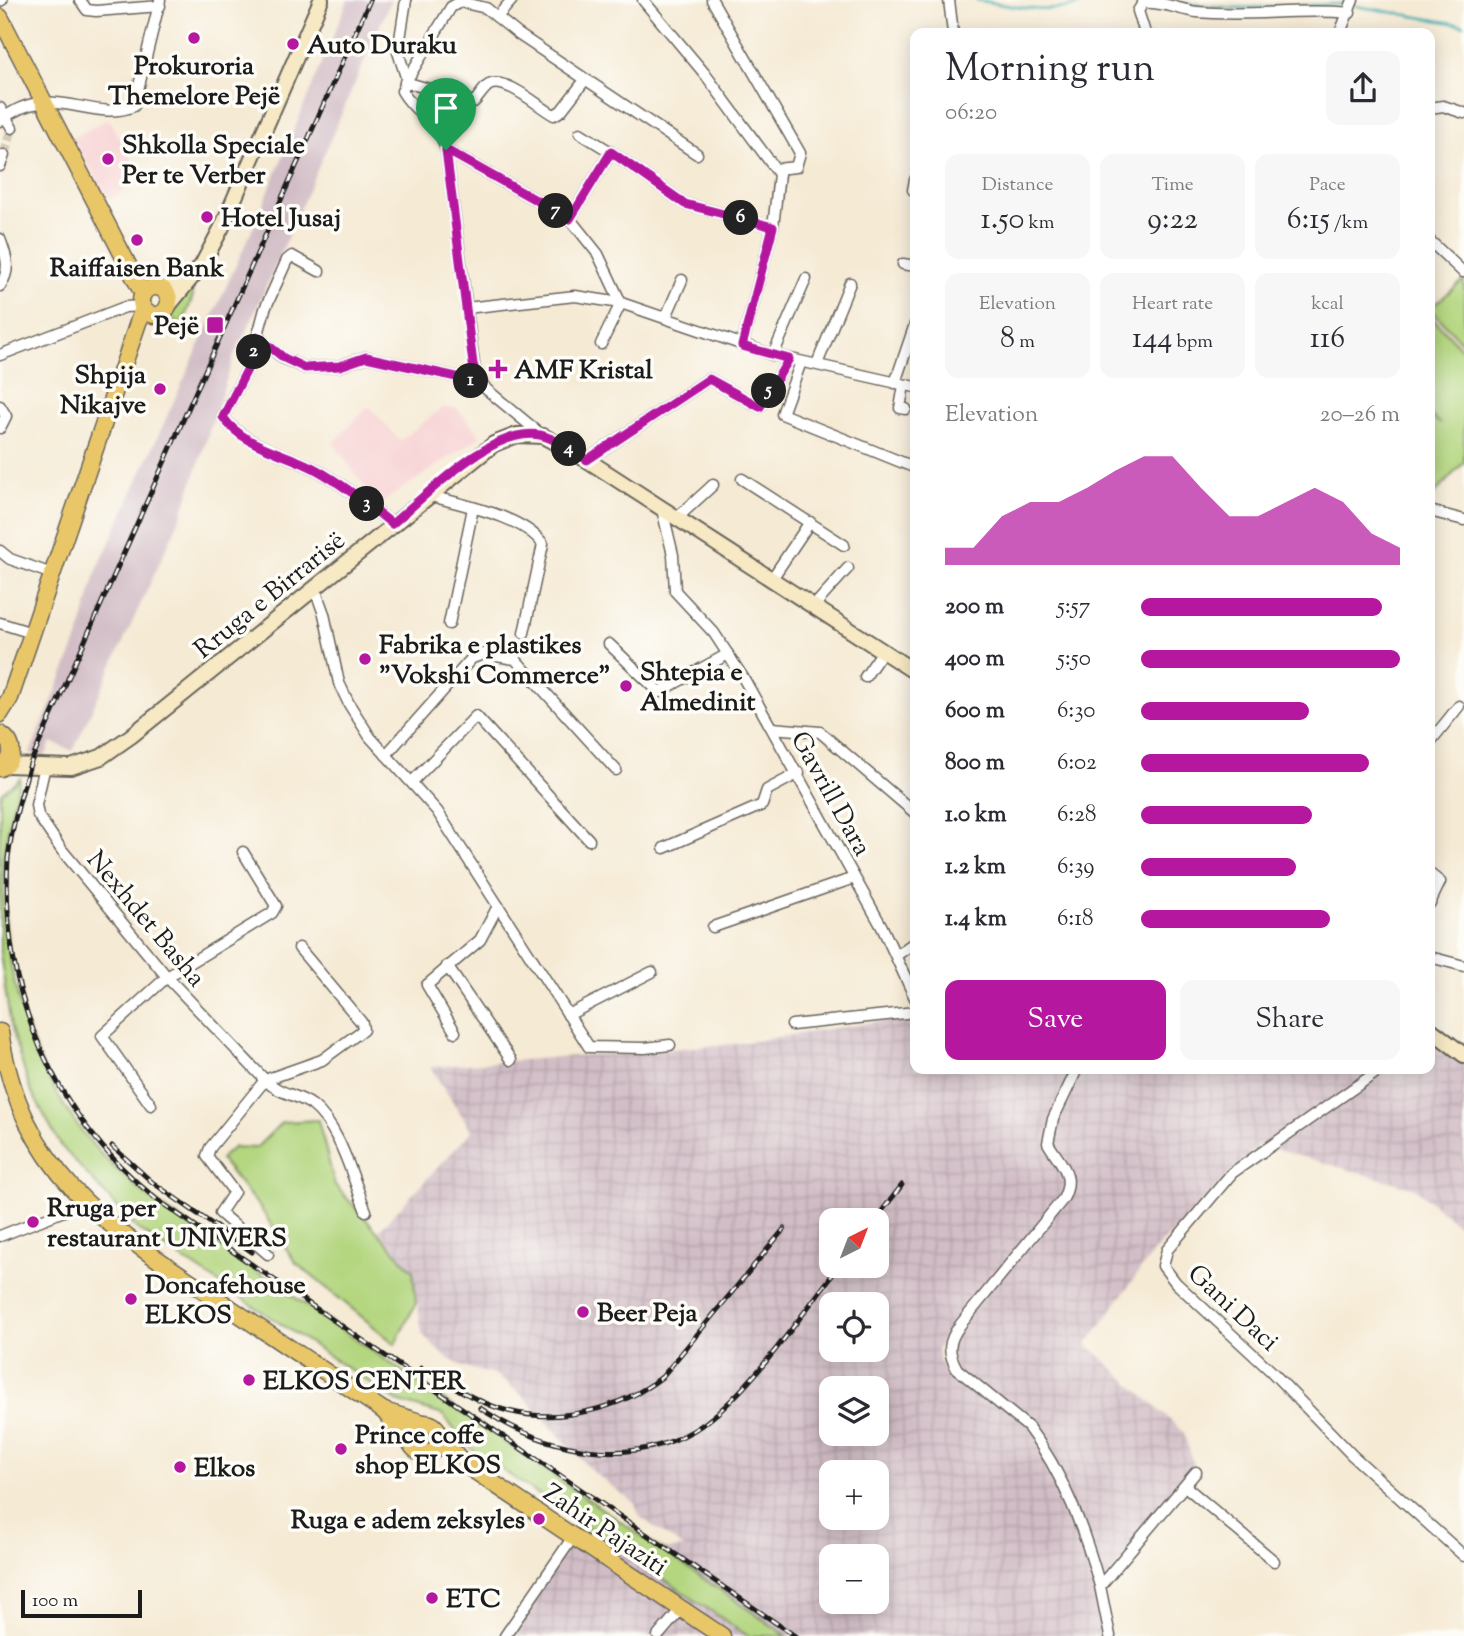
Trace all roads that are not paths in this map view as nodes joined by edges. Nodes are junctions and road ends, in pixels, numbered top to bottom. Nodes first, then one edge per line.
1 (321, 0) edge
2 (406, 0) edge
3 (512, 0) edge
4 (643, 0) edge
5 (712, 0) edge
6 (949, 0) edge
7 (1353, 0) edge
8 (81, 3) edge
9 (160, 3) edge
10 (1350, 13) junction
11 (0, 17) edge
12 (498, 18) junction
13 (952, 28) edge
14 (1143, 28) edge
15 (1342, 28) edge
16 (585, 80) junction
17 (406, 81) junction
18 (42, 100) junction
19 (1435, 107) edge
20 (1464, 113) edge
21 (2, 115) edge
22 (12, 128) dead end
23 (580, 133) dead end
24 (446, 150) junction
25 (611, 152) junction
26 (697, 154) dead end
27 (4, 155) dead end
28 (0, 166) edge
29 (777, 169) junction
30 (570, 219) junction
31 (773, 227) junction
32 (0, 240) edge
33 (1435, 247) edge
34 (903, 264) dead end
35 (910, 265) edge
36 (319, 271) dead end
37 (1463, 272) edge
38 (806, 279) dead end
39 (682, 280) dead end
40 (850, 284) dead end
41 (0, 286) edge
42 (152, 300) junction
43 (621, 303) junction
44 (466, 308) junction
45 (666, 317) junction
46 (258, 337) junction
47 (910, 343) edge
48 (601, 344) dead end
49 (742, 346) junction
50 (0, 355) edge
51 (773, 355) junction
52 (789, 359) junction
53 (801, 362) junction
54 (817, 365) junction
55 (479, 382) junction
56 (899, 384) junction
57 (910, 386) edge
58 (0, 406) edge
59 (906, 409) dead end
60 (0, 428) edge
61 (542, 436) junction
62 (587, 460) junction
63 (910, 467) edge
64 (742, 479) dead end
65 (713, 485) dead end
66 (427, 495) junction
67 (472, 508) junction
68 (662, 508) junction
69 (1435, 512) edge
70 (677, 518) junction
71 (1464, 520) edge
72 (810, 522) junction
73 (392, 524) junction
74 (844, 545) dead end
75 (0, 551) edge
76 (848, 568) dead end
77 (52, 574) junction
78 (772, 580) junction
79 (315, 589) junction
80 (813, 607) junction
81 (0, 623) edge
82 (449, 624) dead end
83 (32, 633) junction
84 (524, 633) dead end
85 (609, 644) dead end
86 (883, 652) junction
87 (728, 654) junction
88 (910, 669) edge
89 (865, 677) dead end
90 (10, 698) junction
91 (1459, 706) dead end
92 (0, 714) edge
93 (772, 728) junction
94 (1435, 736) edge
95 (6, 738) edge
96 (386, 755) junction
97 (41, 765) junction
98 (2, 768) edge
99 (616, 770) dead end
100 (799, 773) junction
101 (413, 781) junction
102 (910, 809) edge
103 (589, 840) dead end
104 (664, 848) dead end
105 (243, 852) dead end
106 (1435, 876) edge
107 (854, 878) junction
108 (1435, 896) edge
109 (498, 906) junction
110 (713, 927) dead end
111 (910, 946) edge
112 (299, 948) dead end
113 (897, 955) junction
114 (1435, 958) edge
115 (447, 966) junction
116 (1464, 966) edge
117 (652, 972) dead end
118 (910, 974) edge
119 (167, 977) junction
120 (910, 1013) edge
121 (568, 1015) junction
122 (792, 1025) dead end
123 (0, 1032) edge
124 (455, 1032) dead end
125 (1435, 1035) edge
126 (670, 1045) dead end
127 (1464, 1055) edge
128 (511, 1060) dead end
129 (1075, 1074) edge
130 (1374, 1074) edge
131 (265, 1080) junction
132 (152, 1105) dead end
133 (84, 1203) junction
134 (366, 1211) dead end
135 (0, 1237) edge
136 (268, 1254) dead end
137 (384, 1410) junction
138 (423, 1423) junction
139 (440, 1435) junction
140 (410, 1443) junction
141 (428, 1453) junction
142 (463, 1463) junction
143 (1196, 1472) dead end
144 (1185, 1486) junction
145 (573, 1537) junction
146 (1464, 1556) edge
147 (1274, 1561) dead end
148 (1100, 1586) junction
149 (681, 1609) junction
150 (505, 1636) edge
151 (658, 1636) edge
152 (722, 1636) edge
153 (1110, 1636) edge

1 - 42 street
2 - 17 street
3 - 12 street
4 - 29 street
5 - 29 street
6 - 13 street
7 - 10 street
8 - 9 street
9 - 18 street
10 - 14 street
10 - 15 street
11 - 18 main road
12 - 16 street
12 - 17 street
16 - 17 street
16 - 26 street
17 - 24 street
18 - 21 street
18 - 42 main road
19 - 20 street
21 - 22 street
23 - 25 street
24 - 30 street
24 - 44 street
25 - 30 street
25 - 31 street
27 - 28 street
29 - 31 street
30 - 43 street
31 - 49 street
32 - 41 street
33 - 37 street
34 - 35 street
36 - 46 street
38 - 51 street
39 - 45 street
40 - 54 street
42 - 50 street
42 - 77 main road
43 - 44 street
43 - 45 street
43 - 48 street
44 - 55 street
45 - 49 street
46 - 55 street
46 - 73 street
47 - 56 street
49 - 51 street
51 - 52 street
52 - 53 street
52 - 62 street
53 - 54 street
53 - 63 street
54 - 56 street
55 - 61 street
56 - 57 street
56 - 59 street
58 - 60 street
61 - 62 street
61 - 66 street, Rruga e Birrarisë
62 - 68 street
64 - 72 street
65 - 70 street
66 - 67 street
66 - 73 street, Rruga e Birrarisë
67 - 82 street
67 - 84 street
68 - 70 street
68 - 87 street, Gavrill Dara
69 - 71 street
70 - 78 street
72 - 74 street
72 - 78 street
73 - 79 street, Rruga e Birrarisë
75 - 77 street
76 - 80 street
77 - 83 main road
78 - 80 street
79 - 96 street
79 - 97 street, Rruga e Birrarisë
80 - 86 street
81 - 83 street
83 - 90 main road
85 - 87 street
86 - 88 street
86 - 89 street
87 - 93 street, Gavrill Dara
90 - 92 main road
90 - 95 main road
91 - 94 street
93 - 100 street, Gavrill Dara
93 - 102 street, Gavrill Dara
95 - 97 street
95 - 98 main road
96 - 99 street
96 - 101 street
97 - 98 street, Rruga e Birrarisë
97 - 119 street, Nexhdet Basha
100 - 104 street
100 - 107 street, Gavrill Dara
101 - 103 street
101 - 109 street
105 - 119 street
106 - 108 street
107 - 110 street, Gavrill Dara
107 - 113 street, Gavrill Dara
109 - 115 street
109 - 121 street
111 - 113 street
112 - 131 street
113 - 118 street, Gavrill Dara
114 - 116 street
115 - 124 street
115 - 128 street
117 - 121 street
119 - 131 street, Nexhdet Basha
119 - 132 street
120 - 122 street
121 - 126 street
123 - 133 main road
125 - 127 street
129 - 148 street
130 - 146 street, Gani Daci
131 - 134 street, Nexhdet Basha
131 - 136 street
133 - 135 street
133 - 137 main road
137 - 138 main road
137 - 140 main road
138 - 139 main road
138 - 140 main road
139 - 141 main road
139 - 142 main road, Zahir Pajaziti
140 - 141 main road
141 - 142 main road, Zahir Pajaziti
142 - 145 main road, Zahir Pajaziti
143 - 144 street
144 - 147 street
144 - 148 street
145 - 149 main road, Zahir Pajaziti
145 - 150 street
148 - 153 street
149 - 151 street
149 - 152 main road, Zahir Pajaziti

